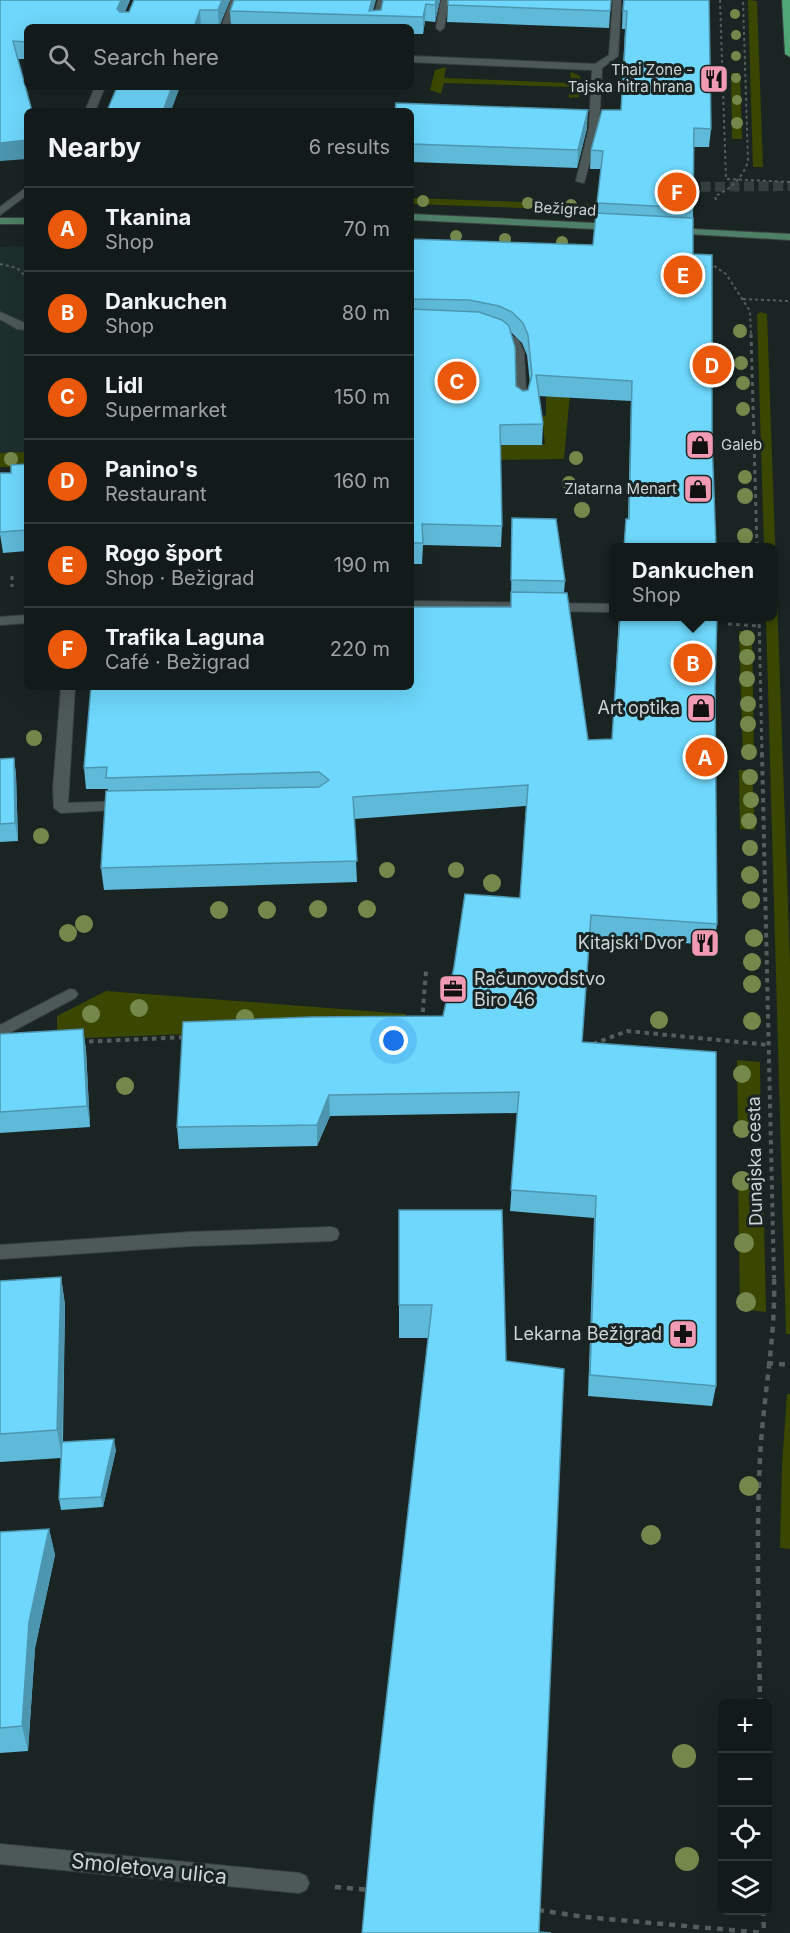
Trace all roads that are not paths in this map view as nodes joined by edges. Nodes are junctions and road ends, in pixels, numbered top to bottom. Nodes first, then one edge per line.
1 (235, 0) edge
2 (382, 0) edge
3 (445, 0) edge
4 (617, 0) edge
5 (786, 0) edge
6 (226, 24) edge
7 (376, 24) edge
8 (440, 28) dead end
9 (790, 54) edge
10 (414, 59) edge
11 (597, 67) junction
12 (99, 90) edge
13 (91, 108) edge
14 (581, 181) dead end
15 (24, 192) edge
16 (0, 212) edge
17 (414, 217) edge
18 (24, 220) edge
19 (0, 221) edge
20 (626, 228) edge
21 (658, 230) edge
22 (790, 237) edge
23 (0, 315) edge
24 (24, 327) edge
25 (487, 330) edge
26 (523, 406) edge
27 (414, 605) edge
28 (609, 608) edge
29 (24, 619) edge
30 (0, 621) edge
31 (68, 690) edge
32 (135, 806) edge
33 (70, 994) dead end
34 (0, 1032) edge
35 (331, 1234) dead end
36 (0, 1252) edge
37 (0, 1854) edge
38 (299, 1883) dead end

1 - 6 street
2 - 7 street
3 - 8 street
4 - 11 street
5 - 9 main road
10 - 11 street
11 - 14 street
12 - 13 street
15 - 16 street
17 - 20 street, Bežigrad
18 - 19 street
21 - 22 street
23 - 24 street
25 - 26 street
27 - 28 street
29 - 30 street
31 - 32 street
33 - 34 street
35 - 36 street
37 - 38 street, Smoletova ulica

